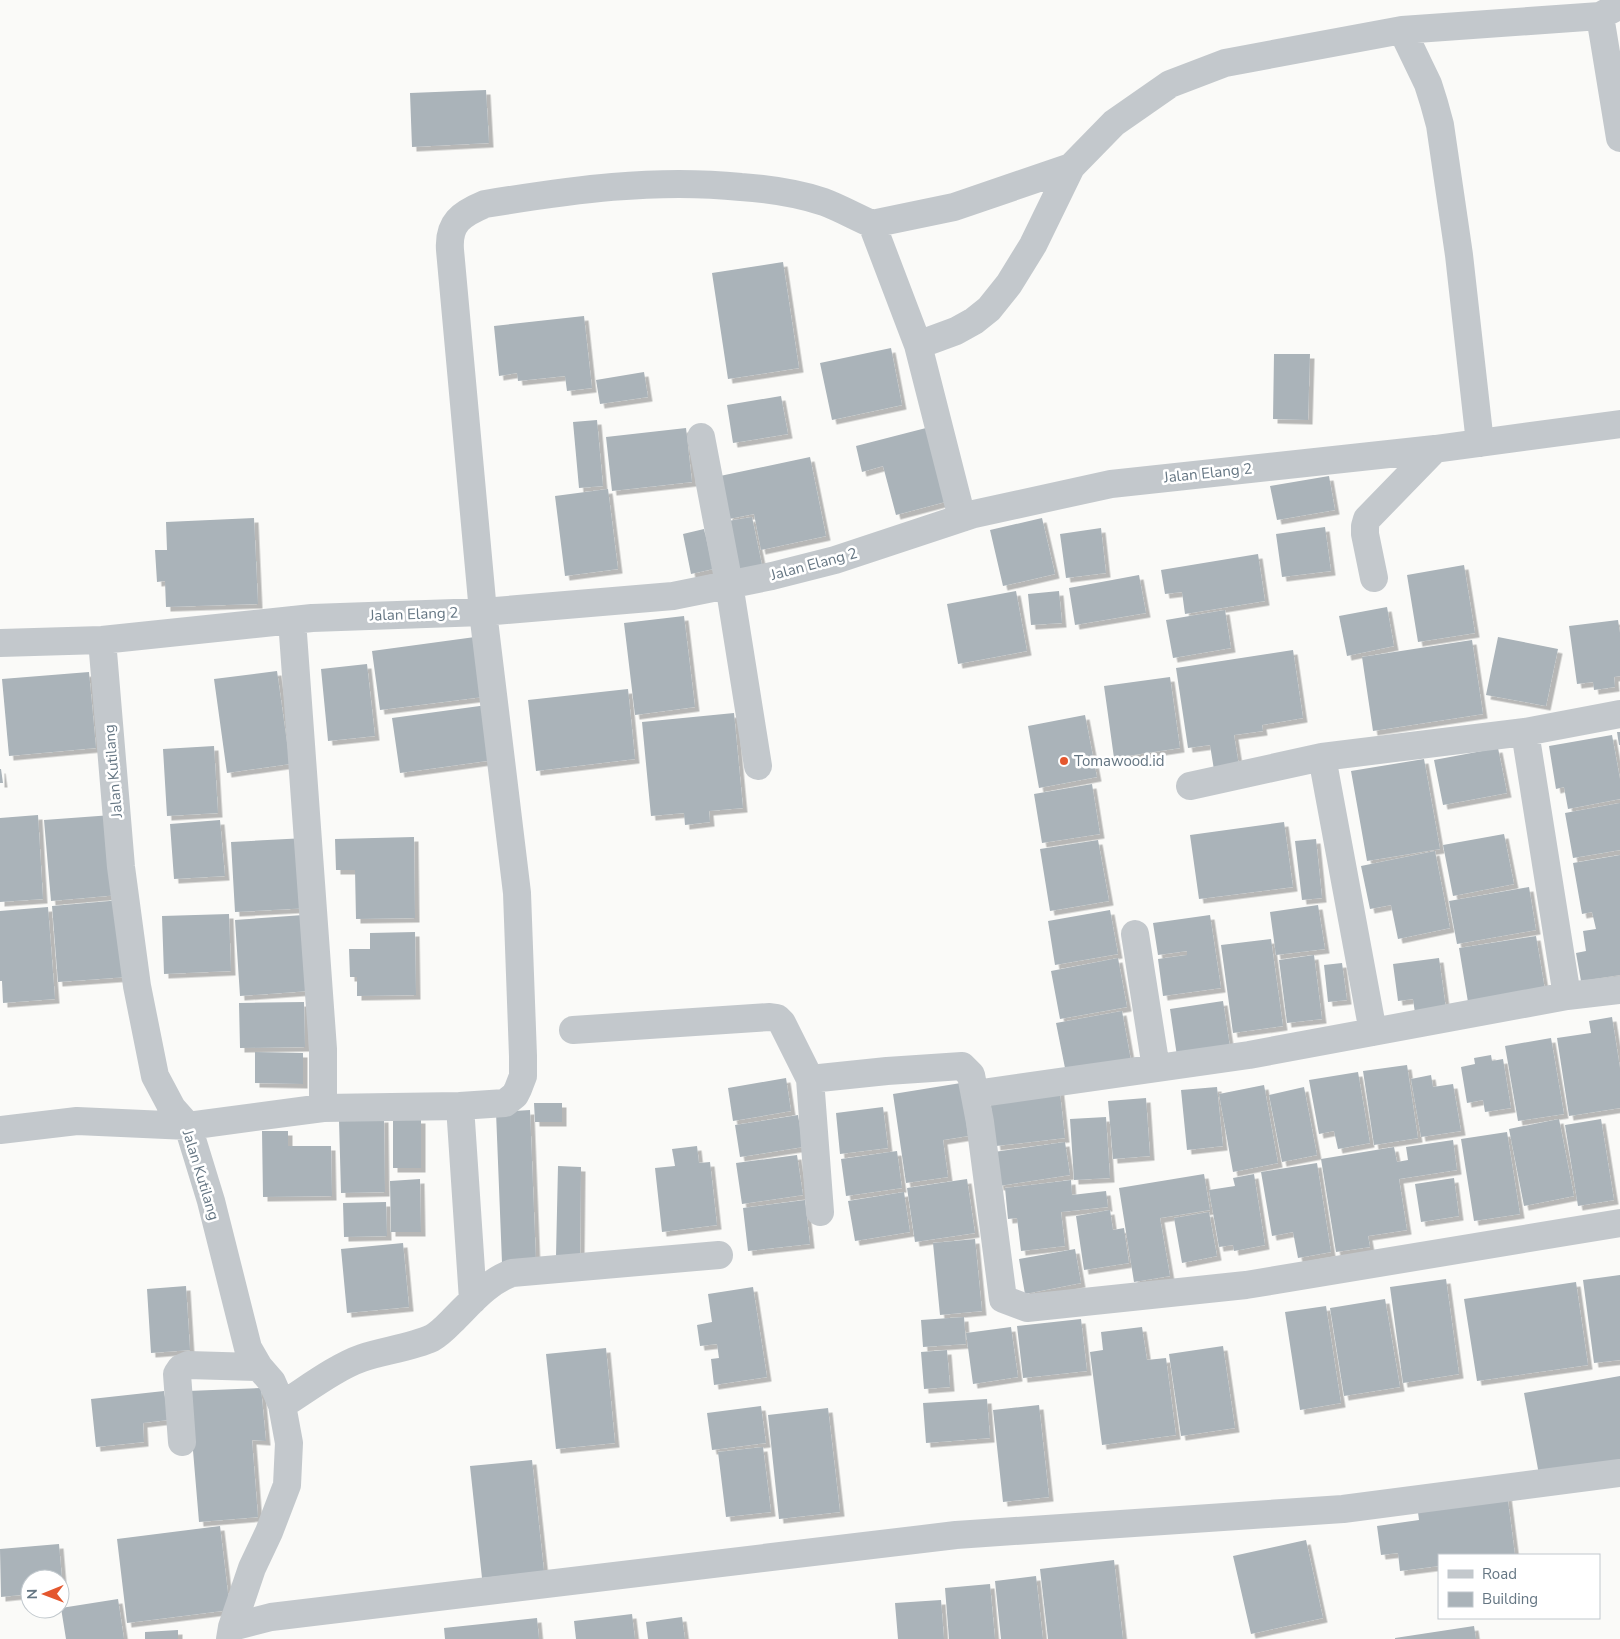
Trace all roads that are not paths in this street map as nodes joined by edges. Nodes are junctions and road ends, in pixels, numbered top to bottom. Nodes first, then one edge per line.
1 (1610, 11) edge
2 (1402, 30) junction
3 (1620, 138) edge
4 (1071, 167) junction
5 (872, 224) junction
6 (918, 345) junction
7 (1620, 424) edge
8 (701, 437) dead end
9 (1480, 443) junction
10 (1435, 449) junction
11 (962, 518) junction
12 (1374, 578) dead end
13 (729, 584) junction
14 (483, 612) junction
15 (292, 620) junction
16 (102, 640) junction
17 (0, 643) edge
18 (1620, 714) edge
19 (1525, 732) junction
20 (1322, 757) junction
21 (758, 766) dead end
22 (1190, 786) dead end
23 (1136, 934) dead end
24 (1620, 990) edge
25 (1567, 996) junction
26 (573, 1030) dead end
27 (1373, 1032) junction
28 (1156, 1068) junction
29 (810, 1079) junction
30 (974, 1094) junction
31 (460, 1106) junction
32 (322, 1108) junction
33 (188, 1126) junction
34 (0, 1130) edge
35 (820, 1212) dead end
36 (1620, 1223) edge
37 (719, 1255) dead end
38 (473, 1300) junction
39 (259, 1367) junction
40 (282, 1405) junction
41 (182, 1442) dead end
42 (1620, 1473) edge
43 (231, 1633) edge

1 - 2 street
1 - 3 street
2 - 4 street
2 - 9 street
4 - 5 street
4 - 6 street
5 - 6 street
5 - 14 street
6 - 11 street
7 - 9 street, Jalan Elang 2
8 - 13 street
9 - 10 street, Jalan Elang 2
10 - 11 street, Jalan Elang 2
10 - 12 street
11 - 13 street, Jalan Elang 2
13 - 14 street, Jalan Elang 2
13 - 21 street
14 - 15 street, Jalan Elang 2
14 - 31 street
15 - 16 street, Jalan Elang 2
15 - 32 street
16 - 17 street, Jalan Elang 2
16 - 33 street, Jalan Kutilang
18 - 19 street
19 - 20 street
19 - 25 street
20 - 22 street
20 - 27 street
23 - 28 street
24 - 25 street
25 - 27 street
26 - 29 street
27 - 28 street
28 - 30 street
29 - 30 street
29 - 35 street
30 - 36 street
31 - 32 street
31 - 38 street
32 - 33 street
33 - 34 street
33 - 39 street, Jalan Kutilang
37 - 38 street
38 - 40 street
39 - 40 street, Jalan Kutilang
39 - 41 street
40 - 43 street, Jalan Kutilang
42 - 43 street

